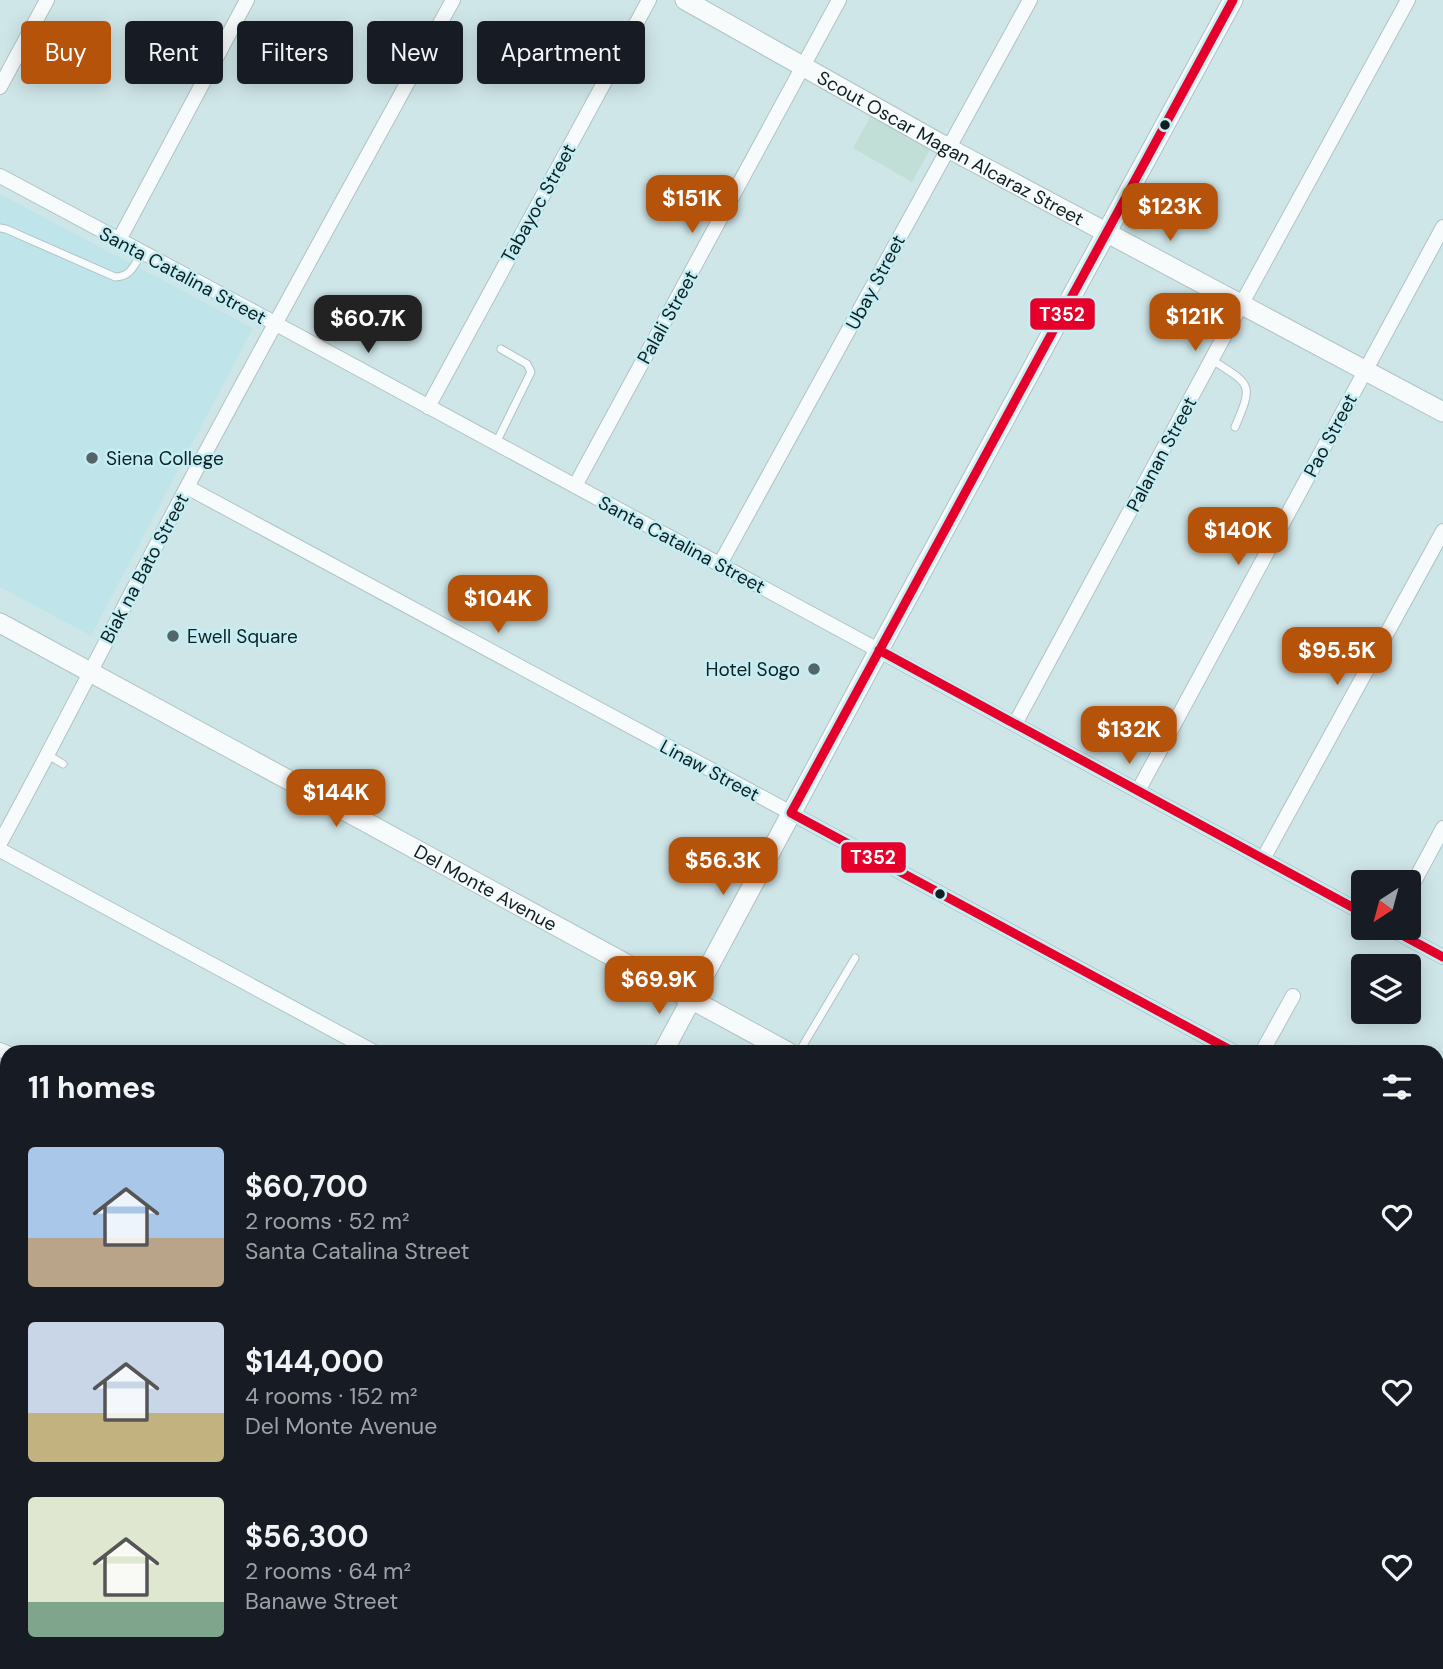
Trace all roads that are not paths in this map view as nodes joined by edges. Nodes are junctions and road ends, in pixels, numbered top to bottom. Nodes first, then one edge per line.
1 (47, 0) edge
2 (247, 0) edge
3 (453, 0) edge
4 (649, 0) edge
5 (685, 0) edge
6 (839, 0) edge
7 (1030, 0) edge
8 (1233, 0) edge
9 (1408, 0) edge
10 (803, 67) junction
11 (0, 86) edge
12 (948, 148) junction
13 (0, 176) edge
14 (1443, 227) edge
15 (0, 228) edge
16 (1108, 232) junction
17 (119, 240) junction
18 (142, 253) junction
19 (1241, 305) junction
20 (275, 325) junction
21 (501, 349) dead end
22 (1211, 360) junction
23 (1365, 370) junction
24 (428, 407) junction
25 (1443, 412) edge
26 (1235, 427) dead end
27 (496, 444) junction
28 (187, 486) junction
29 (575, 486) junction
30 (1443, 531) edge
31 (720, 564) junction
32 (0, 623) edge
33 (879, 650) junction
34 (90, 671) junction
35 (1016, 724) junction
36 (48, 755) junction
37 (63, 764) dead end
38 (1138, 791) junction
39 (791, 813) junction
40 (1443, 828) edge
41 (0, 843) edge
42 (0, 850) edge
43 (1263, 859) junction
44 (1420, 870) edge
45 (1351, 907) edge
46 (1411, 940) edge
47 (1443, 957) edge
48 (855, 958) dead end
49 (1293, 996) dead end
50 (691, 999) junction
51 (361, 1045) edge
52 (667, 1045) edge
53 (775, 1045) edge
54 (803, 1045) edge
55 (1221, 1045) edge
56 (1266, 1045) edge

1 - 11 street
2 - 17 street
3 - 20 street, Biak na Bato Street
4 - 24 street, Tabayoc Street
5 - 10 main road, Scout Oscar Magan Alcaraz Street
6 - 10 street, Palali Street
7 - 12 street, Ubay Street
8 - 16 main road
9 - 19 street, Palanan Street
10 - 12 main road, Scout Oscar Magan Alcaraz Street
10 - 29 street, Palali Street
12 - 16 main road, Scout Oscar Magan Alcaraz Street
12 - 31 street, Ubay Street
13 - 17 street, Santa Catalina Street
14 - 23 street, Pao Street
15 - 18 lane
16 - 19 main road, Scout Oscar Magan Alcaraz Street
16 - 33 main road
17 - 18 street, Santa Catalina Street
18 - 20 street, Santa Catalina Street
19 - 22 street, Palanan Street
19 - 23 main road, Scout Oscar Magan Alcaraz Street
20 - 24 street, Santa Catalina Street
20 - 28 street, Biak na Bato Street
21 - 27 lane
22 - 26 lane
22 - 35 street, Palanan Street
23 - 25 main road, Scout Oscar Magan Alcaraz Street
23 - 38 street, Pao Street
24 - 27 street, Santa Catalina Street
27 - 29 street, Santa Catalina Street
28 - 34 street, Biak na Bato Street
28 - 39 street, Linaw Street
29 - 31 street, Santa Catalina Street
30 - 43 street
31 - 33 street, Santa Catalina Street
32 - 34 main road, Del Monte Avenue
33 - 35 street, Santa Catalina Street
33 - 39 main road
34 - 36 street, Biak na Bato Street
34 - 50 main road, Del Monte Avenue
35 - 38 street, Santa Catalina Street
36 - 37 lane
36 - 41 street, Biak na Bato Street
38 - 43 street, Santa Catalina Street
39 - 50 main road
39 - 55 street, Linaw Street
40 - 44 street
42 - 51 street
43 - 45 street, Santa Catalina Street
46 - 47 street
48 - 54 lane
49 - 56 street
50 - 52 main road
50 - 53 main road, Del Monte Avenue

